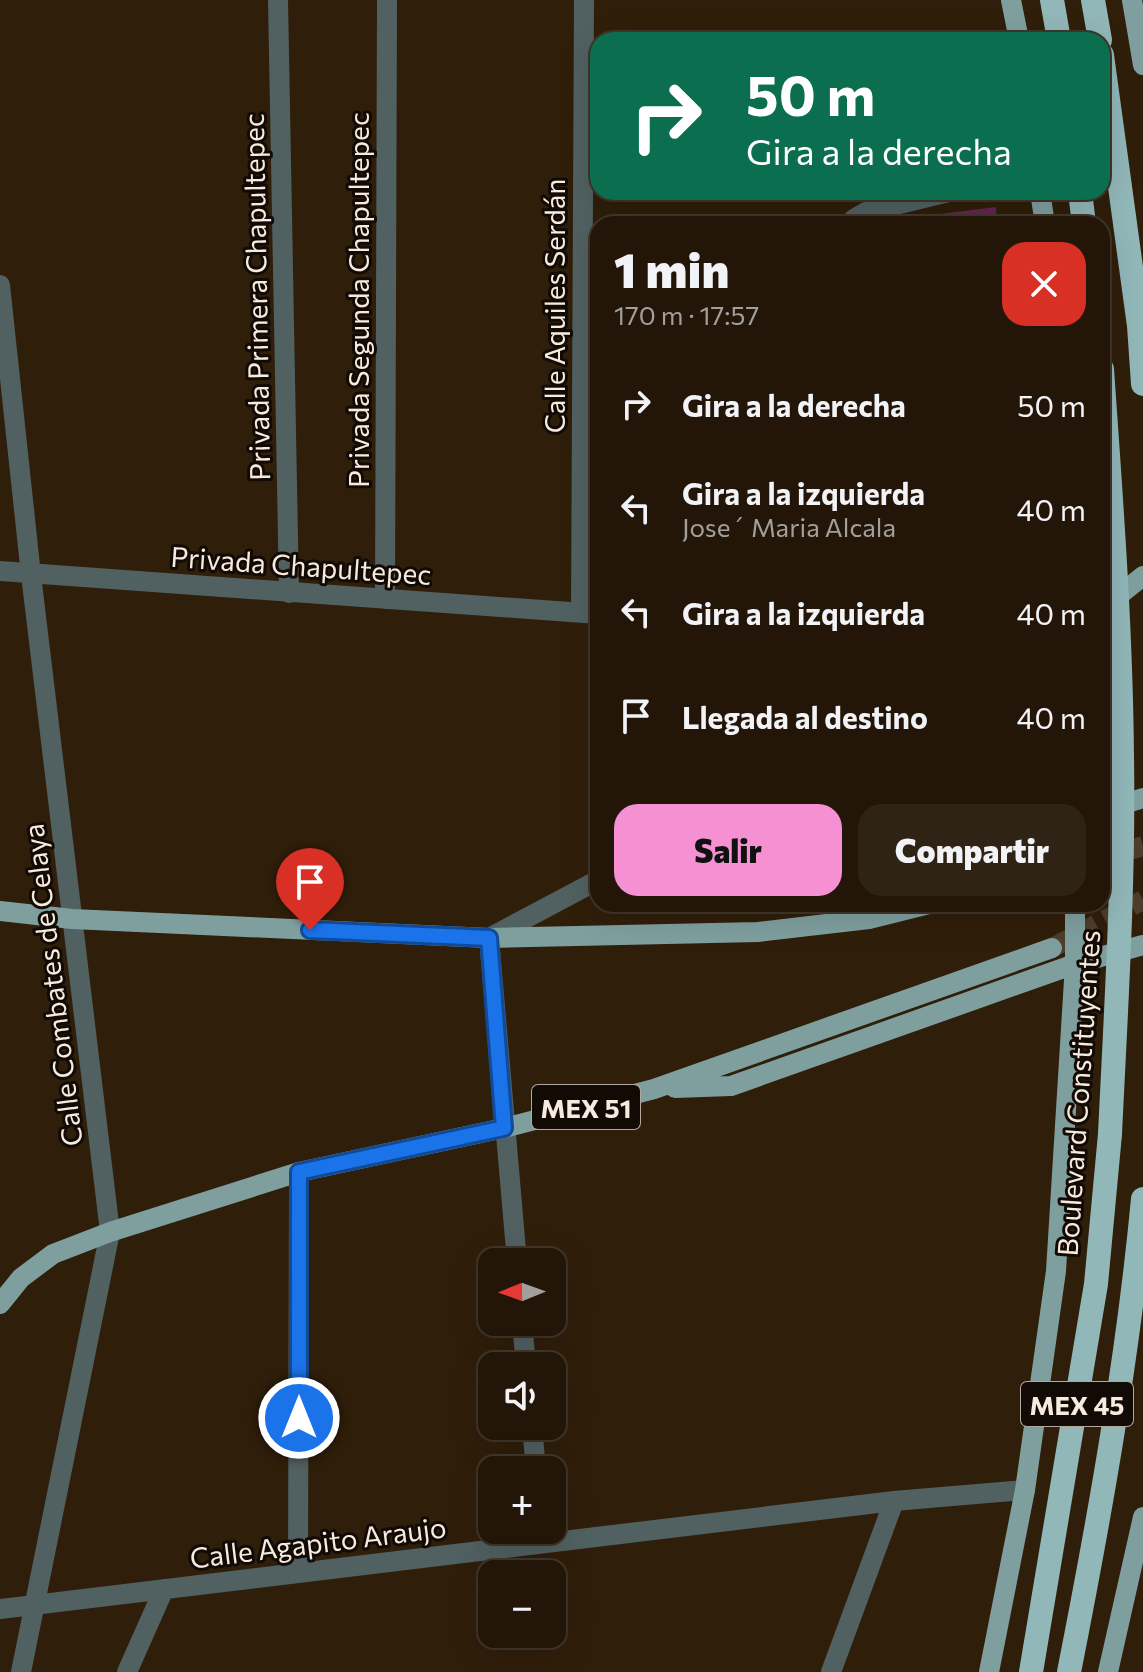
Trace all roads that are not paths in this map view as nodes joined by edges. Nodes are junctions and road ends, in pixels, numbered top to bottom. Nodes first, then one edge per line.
1 (278, 0) edge
2 (584, 0) edge
3 (1011, 0) edge
4 (1132, 0) edge
5 (387, 2) edge
6 (1017, 32) edge
7 (1143, 65) edge
8 (1110, 114) edge
9 (916, 200) edge
10 (859, 216) edge
11 (0, 285) edge
12 (1143, 384) edge
13 (1110, 485) edge
14 (0, 571) edge
15 (31, 575) junction
16 (1143, 576) edge
17 (289, 593) junction
18 (385, 599) junction
19 (1110, 603) edge
20 (589, 613) edge
21 (1143, 798) edge
22 (1110, 808) edge
23 (590, 884) edge
24 (0, 911) edge
25 (897, 912) edge
26 (1075, 912) edge
27 (72, 919) junction
28 (489, 938) junction
29 (1143, 945) edge
30 (1052, 948) tunnel mouth
31 (1075, 964) junction
32 (654, 1089) junction
33 (504, 1128) junction
34 (299, 1172) junction
35 (1143, 1199) edge
36 (110, 1232) junction
37 (516, 1248) edge
38 (0, 1304) edge
39 (1025, 1490) junction
40 (894, 1501) junction
41 (1143, 1517) edge
42 (566, 1535) edge
43 (499, 1544) edge
44 (298, 1572) junction
45 (164, 1589) junction
46 (34, 1605) junction
47 (0, 1609) edge
48 (21, 1672) edge
49 (127, 1672) edge
50 (831, 1672) edge
51 (989, 1672) edge
52 (1031, 1672) edge
53 (1069, 1672) edge
54 (1108, 1672) edge

1 - 17 street, Privada Primera Chapultepec
2 - 20 street, Calle Aquiles Serdán
3 - 6 main road
4 - 7 main road
5 - 18 street, Privada Segunda Chapultepec
8 - 12 highway
9 - 10 street
11 - 15 street, Calle Combates de Celaya
13 - 52 highway, Boulevard Constituyentes / MEX 45, bridge
14 - 15 street, Privada Chapultepec
15 - 17 street, Privada Chapultepec
15 - 27 street, Calle Combates de Celaya
16 - 19 main road
17 - 18 street, Privada Chapultepec
18 - 20 street, Privada Chapultepec
21 - 22 main road
23 - 28 street
24 - 27 main road
25 - 28 main road
26 - 31 main road
27 - 28 main road
27 - 36 street, Calle Combates de Celaya
28 - 33 street
29 - 31 main road
30 - 32 main road, MEX 51
31 - 32 main road
31 - 39 main road
32 - 33 main road, MEX 51
33 - 34 main road, MEX 51
33 - 37 street
34 - 36 main road, MEX 51
34 - 44 street
35 - 53 highway, MEX 45
36 - 38 main road, MEX 51
36 - 46 street, Calle Combates de Celaya
39 - 40 street, Calle Agapito Araujo
39 - 51 main road
40 - 42 street, Calle Agapito Araujo
40 - 50 street
41 - 54 main road
43 - 44 street, Calle Agapito Araujo
44 - 45 street, Calle Agapito Araujo
45 - 46 street, Calle Agapito Araujo
45 - 49 street
46 - 47 street, Calle Agapito Araujo
46 - 48 street, Calle Combates de Celaya

